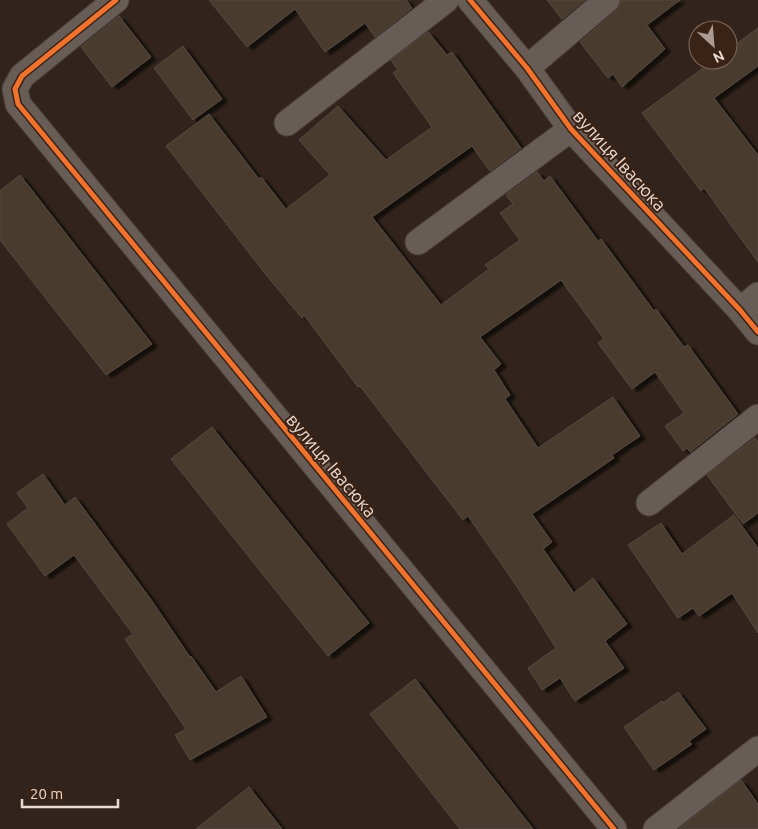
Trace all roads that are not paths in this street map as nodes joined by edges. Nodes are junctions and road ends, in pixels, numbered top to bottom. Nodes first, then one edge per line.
1 (116, 0) edge
2 (446, 0) edge
3 (470, 0) edge
4 (607, 0) edge
5 (527, 68) junction
6 (287, 123) dead end
7 (570, 129) junction
8 (418, 242) dead end
9 (749, 302) edge
10 (758, 332) edge
11 (758, 417) edge
12 (649, 503) dead end
13 (758, 749) edge
14 (614, 829) edge
15 (656, 829) edge

1 - 14 street, вулиця Івасюка
2 - 6 street
3 - 5 street, вулиця Івасюка
4 - 5 street
5 - 7 street, вулиця Івасюка
7 - 8 street
7 - 9 street, вулиця Івасюка
9 - 10 street, вулиця Івасюка
11 - 12 street
13 - 15 street

